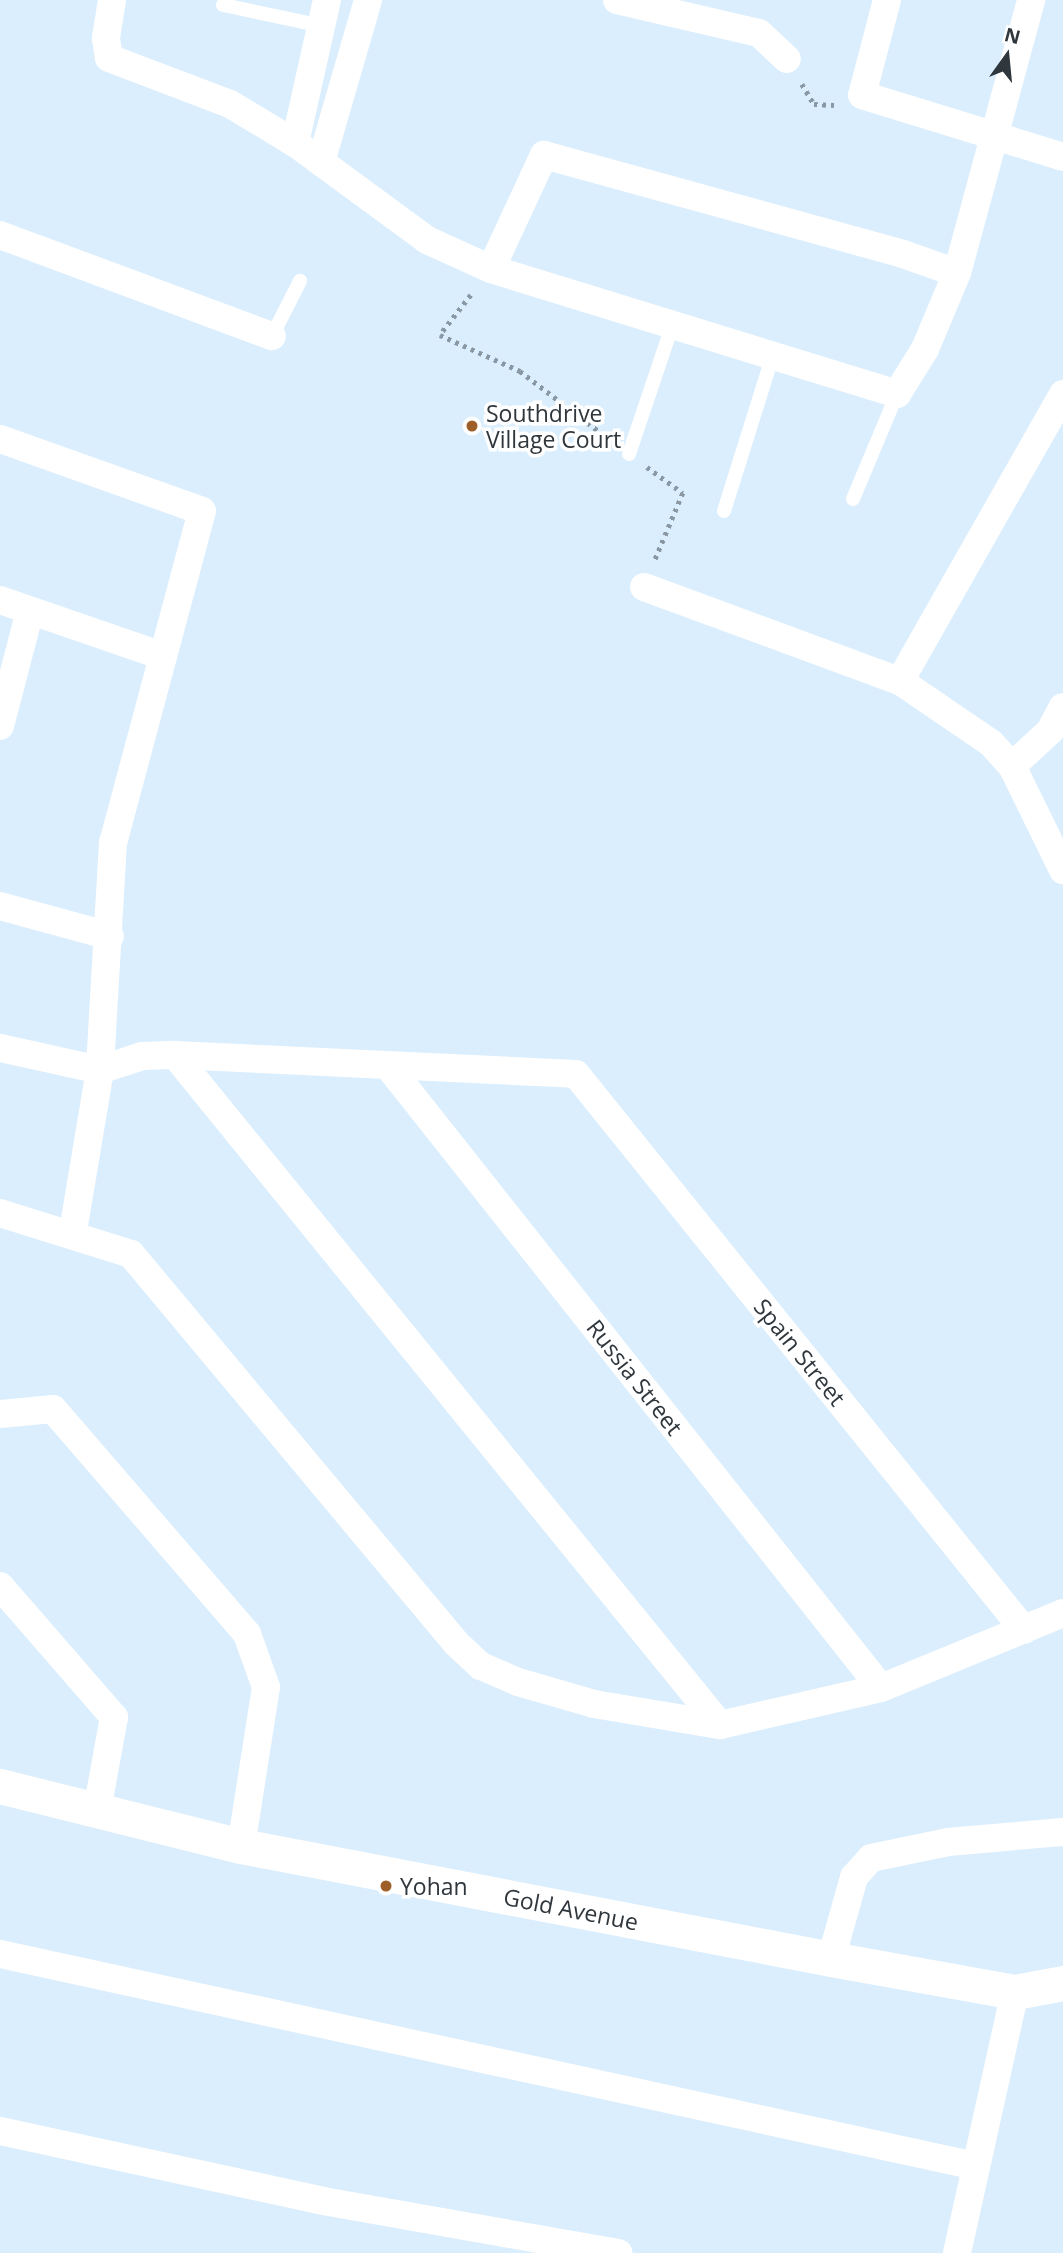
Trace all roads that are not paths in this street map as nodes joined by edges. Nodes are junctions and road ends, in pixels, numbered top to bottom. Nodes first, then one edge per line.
1 (113, 0) edge
2 (368, 0) edge
3 (617, 0) edge
4 (887, 0) edge
5 (1031, 0) edge
6 (223, 5) dead end
7 (325, 13) edge
8 (787, 59) road end
9 (995, 136) junction
10 (295, 143) junction
11 (1063, 157) edge
12 (321, 162) junction
13 (0, 235) edge
14 (491, 270) junction
15 (957, 273) junction
16 (300, 281) dead end
17 (673, 323) junction
18 (272, 336) joint
19 (773, 355) junction
20 (897, 394) junction
21 (1063, 394) edge
22 (0, 439) edge
23 (629, 454) road end
24 (853, 499) dead end
25 (723, 511) dead end
26 (644, 587) road end
27 (0, 600) edge
28 (30, 611) junction
29 (163, 656) junction
30 (900, 681) junction
31 (1063, 707) edge
32 (0, 726) edge
33 (1013, 766) junction
34 (1063, 870) edge
35 (0, 906) edge
36 (110, 936) junction
37 (0, 1048) edge
38 (175, 1055) junction
39 (389, 1067) junction
40 (100, 1070) junction
41 (0, 1213) edge
42 (73, 1232) junction
43 (0, 1414) edge
44 (0, 1586) edge
45 (1063, 1613) edge
46 (1024, 1630) junction
47 (881, 1688) junction
48 (720, 1725) junction
49 (0, 1786) edge
50 (97, 1811) junction
51 (1063, 1832) edge
52 (242, 1846) junction
53 (0, 1954) edge
54 (831, 1959) junction
55 (1063, 1983) edge
56 (1015, 1992) junction
57 (0, 2131) edge
58 (976, 2166) junction
59 (618, 2253) edge
60 (957, 2253) edge

1 - 10 street
2 - 12 street
3 - 8 street
4 - 9 street
5 - 9 street
6 - 7 lane
7 - 10 street
9 - 11 street
9 - 15 street
10 - 12 street
12 - 14 street
13 - 18 street
14 - 15 street
14 - 17 street
15 - 20 street
16 - 18 lane
17 - 19 street
17 - 23 lane
19 - 20 street
19 - 25 lane
20 - 24 lane
21 - 30 street
22 - 29 street
26 - 30 street
27 - 28 street
28 - 29 street
28 - 32 street
29 - 36 street
30 - 33 street
31 - 33 street
33 - 34 street
35 - 36 street
36 - 40 street
37 - 40 street
38 - 39 street
38 - 40 street
38 - 48 street
39 - 46 street, Spain Street
39 - 47 street, Russia Street
40 - 42 street
41 - 42 street
42 - 48 street
43 - 52 street
44 - 50 street
45 - 46 street
46 - 47 street
47 - 48 street
49 - 50 street, Gold Avenue
50 - 52 street, Gold Avenue
51 - 54 street
52 - 54 street, Gold Avenue
53 - 58 street
54 - 56 street, Gold Avenue
55 - 56 street, Gold Avenue
56 - 58 street
57 - 59 street
58 - 60 street

